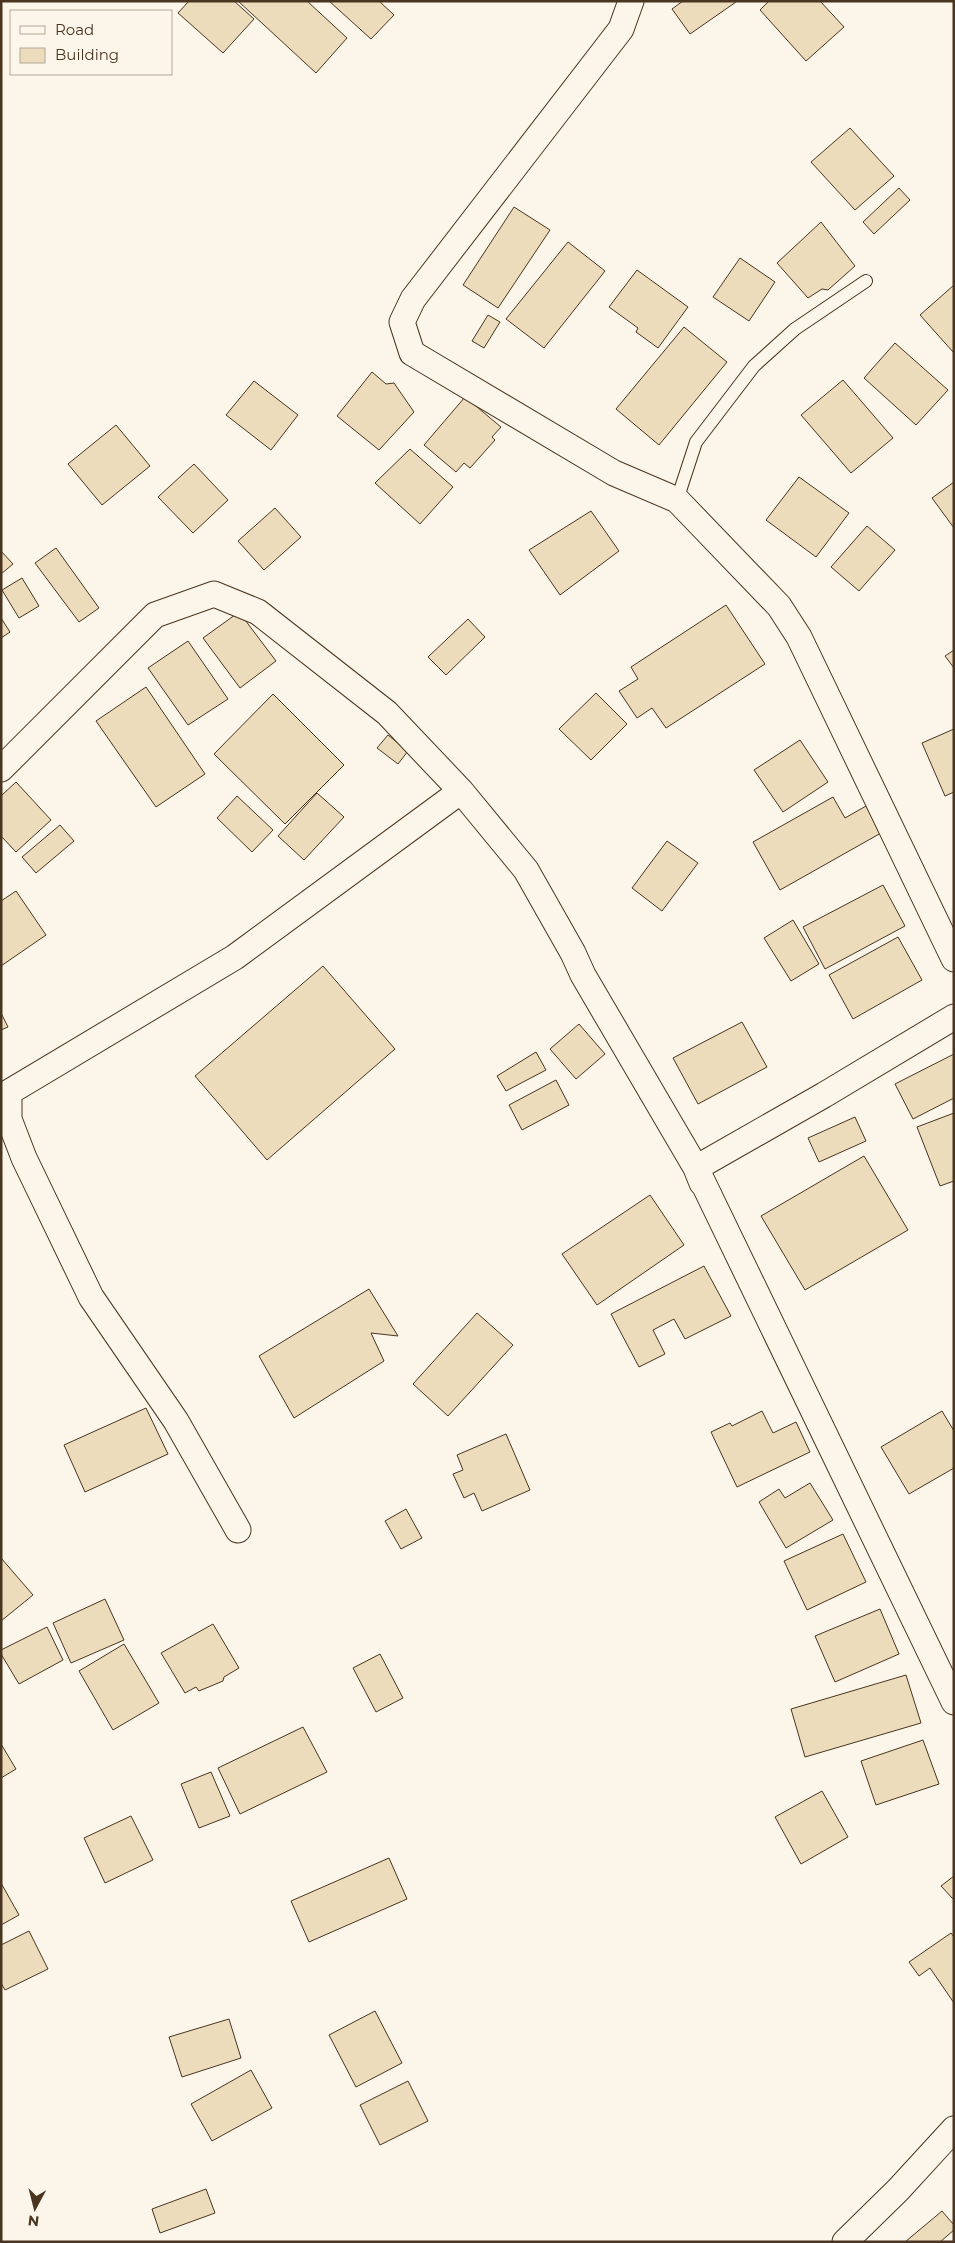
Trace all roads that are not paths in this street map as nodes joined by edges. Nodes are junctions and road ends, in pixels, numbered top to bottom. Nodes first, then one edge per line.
1 (631, 1) edge
2 (866, 281) dead end
3 (677, 500) junction
4 (1, 768) edge
5 (461, 791) junction
6 (954, 959) edge
7 (954, 1017) edge
8 (5, 1095) edge
9 (696, 1168) junction
10 (238, 1530) dead end
11 (954, 1702) edge
12 (954, 2129) edge
13 (845, 2242) edge

1 - 3 street
2 - 3 lane
3 - 6 street
4 - 5 street
5 - 8 street
5 - 9 street
7 - 9 street
8 - 10 street
9 - 11 street
12 - 13 street

